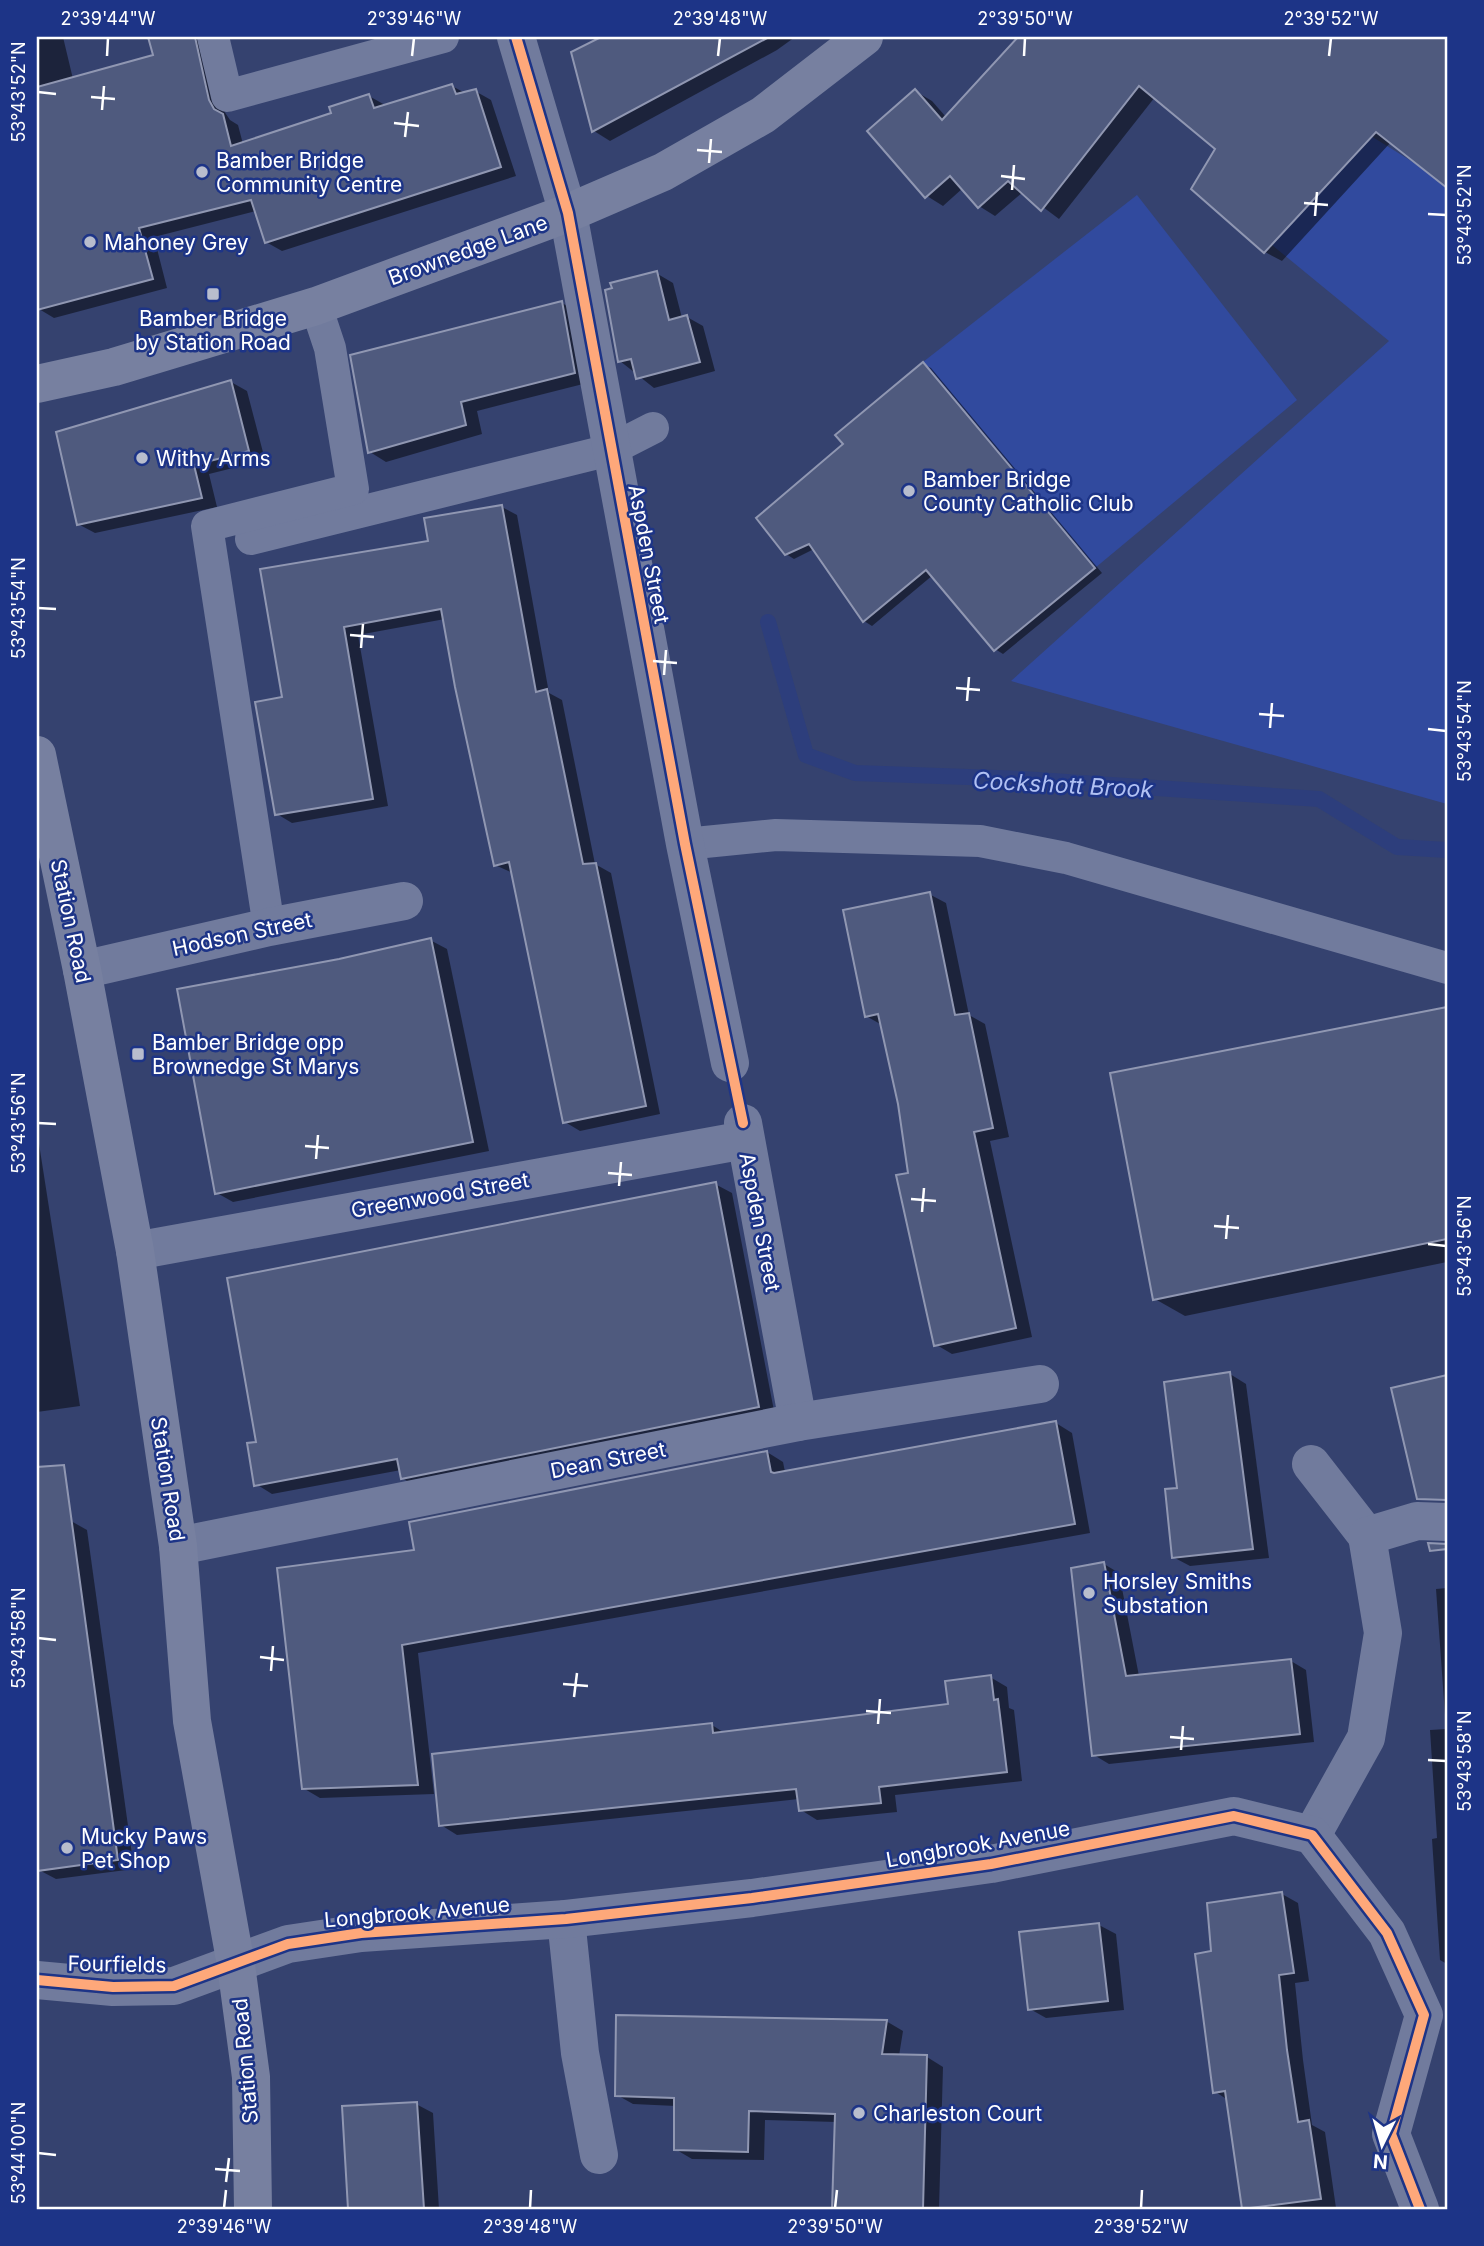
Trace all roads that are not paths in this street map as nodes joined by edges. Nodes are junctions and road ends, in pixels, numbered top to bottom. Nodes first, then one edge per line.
1 (213, 37) edge
2 (443, 37) edge
3 (516, 37) edge
4 (864, 37) edge
5 (568, 213) junction
6 (316, 306) junction
7 (37, 384) edge
8 (653, 428) dead end
9 (610, 450) junction
10 (251, 539) dead end
11 (37, 755) edge
12 (685, 844) junction
13 (404, 901) dead end
14 (269, 927) junction
15 (1447, 968) edge
16 (82, 970) junction
17 (730, 1063) dead end
18 (744, 1131) joint
19 (135, 1251) junction
20 (1040, 1384) dead end
21 (798, 1422) junction
22 (1311, 1464) dead end
23 (1447, 1522) edge
24 (1367, 1536) junction
25 (178, 1546) junction
26 (1312, 1835) junction
27 (566, 1919) junction
28 (236, 1965) junction
29 (37, 1980) edge
30 (1436, 2017) edge
31 (598, 2155) dead end
32 (253, 2209) edge
33 (1420, 2209) edge

1 - 2 lane
3 - 5 street, Aspden Street
4 - 5 main road, Brownedge Lane
5 - 6 main road, Brownedge Lane
5 - 9 street, Aspden Street
6 - 7 main road, Brownedge Lane
6 - 14 lane
8 - 9 lane
9 - 10 lane
9 - 12 street, Aspden Street
11 - 16 main road, Station Road
12 - 15 lane
12 - 17 street, Aspden Street
13 - 14 street, Hodson Street
14 - 16 street, Hodson Street
16 - 19 main road, Station Road
18 - 19 street, Greenwood Street
18 - 21 street, Aspden Street
19 - 25 main road, Station Road
20 - 21 street, Dean Street
21 - 25 street, Dean Street
22 - 24 street
23 - 24 street
24 - 26 street
25 - 28 main road, Station Road
26 - 27 street, Longbrook Avenue
26 - 30 street
27 - 28 street, Longbrook Avenue
27 - 31 street
28 - 29 street, Fourfields
28 - 32 main road, Station Road
30 - 33 street

